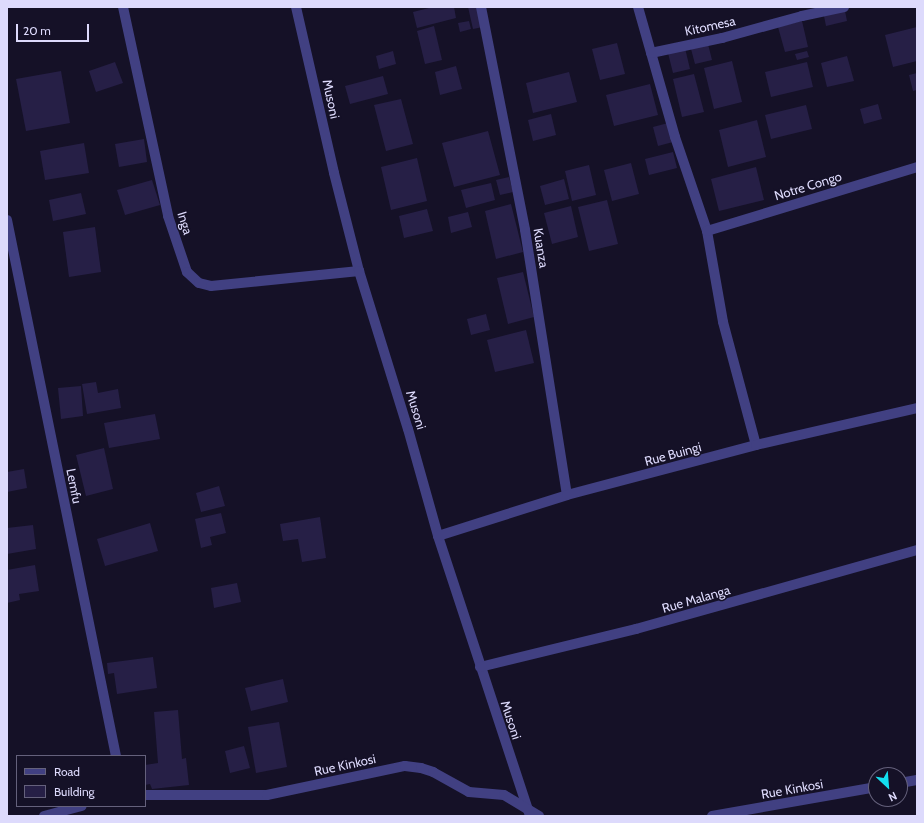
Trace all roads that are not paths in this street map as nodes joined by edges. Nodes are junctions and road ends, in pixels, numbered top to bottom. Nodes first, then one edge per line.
1 (123, 7) edge
2 (296, 7) edge
3 (480, 7) edge
4 (638, 7) edge
5 (844, 7) edge
6 (651, 53) junction
7 (917, 167) edge
8 (7, 220) edge
9 (707, 230) junction
10 (359, 271) junction
11 (917, 408) edge
12 (756, 445) junction
13 (567, 495) junction
14 (438, 536) junction
15 (917, 550) edge
16 (480, 667) junction
17 (116, 755) edge
18 (868, 788) edge
19 (146, 795) edge
20 (78, 807) edge
21 (529, 813) edge
22 (44, 816) edge
23 (539, 816) edge
24 (712, 816) edge

1 - 10 street, Inga
2 - 10 street, Musoni
3 - 13 street, Kuanza
4 - 6 street
5 - 6 street, Kitomesa
6 - 9 street
7 - 9 street, Notre Congo
8 - 17 street, Lemfu
9 - 12 street
10 - 14 street, Musoni
11 - 12 street, Rue Buingi
12 - 13 street, Rue Buingi
13 - 14 street, Rue Buingi
14 - 16 street, Musoni
15 - 16 street, Rue Malanga
16 - 21 street, Musoni
18 - 24 street, Rue Kinkosi
19 - 21 street, Rue Kinkosi
20 - 22 street
21 - 23 street, Rue Kinkosi

